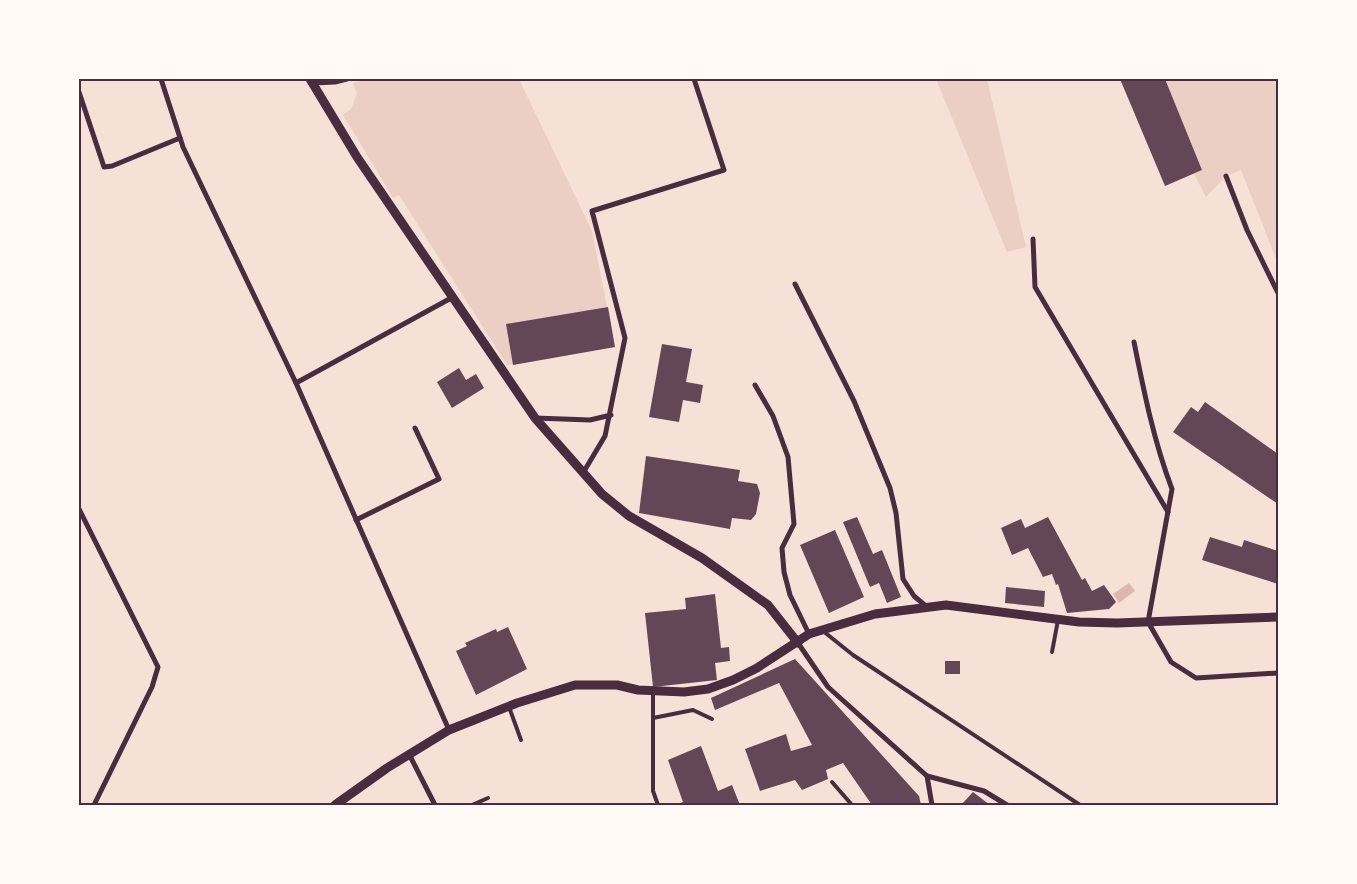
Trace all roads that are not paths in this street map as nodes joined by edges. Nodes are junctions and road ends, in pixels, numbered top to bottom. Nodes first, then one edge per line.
1 (161, 79) edge
2 (347, 79) edge
3 (694, 79) edge
4 (311, 81) edge
5 (79, 92) edge
6 (180, 138) junction
7 (1226, 176) dead end
8 (1033, 239) dead end
9 (795, 284) dead end
10 (1276, 285) edge
11 (1278, 293) edge
12 (454, 296) junction
13 (1134, 342) dead end
14 (296, 383) junction
15 (755, 385) dead end
16 (611, 415) junction
17 (535, 418) junction
18 (416, 428) dead end
19 (583, 473) junction
20 (79, 512) edge
21 (1168, 512) junction
22 (356, 520) junction
23 (930, 608) junction
24 (1278, 617) edge
25 (1058, 620) junction
26 (1148, 622) junction
27 (822, 630) junction
28 (809, 634) junction
29 (798, 643) junction
30 (1052, 652) dead end
31 (1278, 673) edge
32 (653, 691) junction
33 (509, 707) junction
34 (653, 718) junction
35 (712, 719) dead end
36 (449, 730) junction
37 (521, 740) dead end
38 (409, 754) junction
39 (927, 776) junction
40 (832, 782) dead end
41 (488, 798) dead end
42 (94, 805) edge
43 (335, 805) edge
44 (435, 805) edge
45 (472, 805) edge
46 (658, 805) edge
47 (852, 805) edge
48 (932, 805) edge
49 (1007, 805) edge
50 (1080, 805) edge

1 - 6 street
2 - 4 street
3 - 16 street
4 - 12 street
5 - 6 street
6 - 14 street
7 - 10 street
8 - 21 street
9 - 23 street
10 - 11 street
12 - 14 street
12 - 17 street
13 - 21 street
14 - 22 street
15 - 28 street
16 - 17 street
16 - 19 street
17 - 19 street
18 - 22 street
19 - 29 street
20 - 42 street
21 - 26 street
22 - 36 street
23 - 25 street
23 - 27 street
24 - 26 street
25 - 26 street
25 - 30 lane
26 - 31 street
27 - 28 street
27 - 50 lane
28 - 29 street
29 - 32 street
29 - 39 street
32 - 33 street
32 - 34 lane
33 - 36 street
33 - 37 lane
34 - 35 lane
34 - 46 lane
36 - 38 street
38 - 43 street
38 - 44 street
39 - 48 street
39 - 49 street
40 - 47 lane
41 - 45 lane

